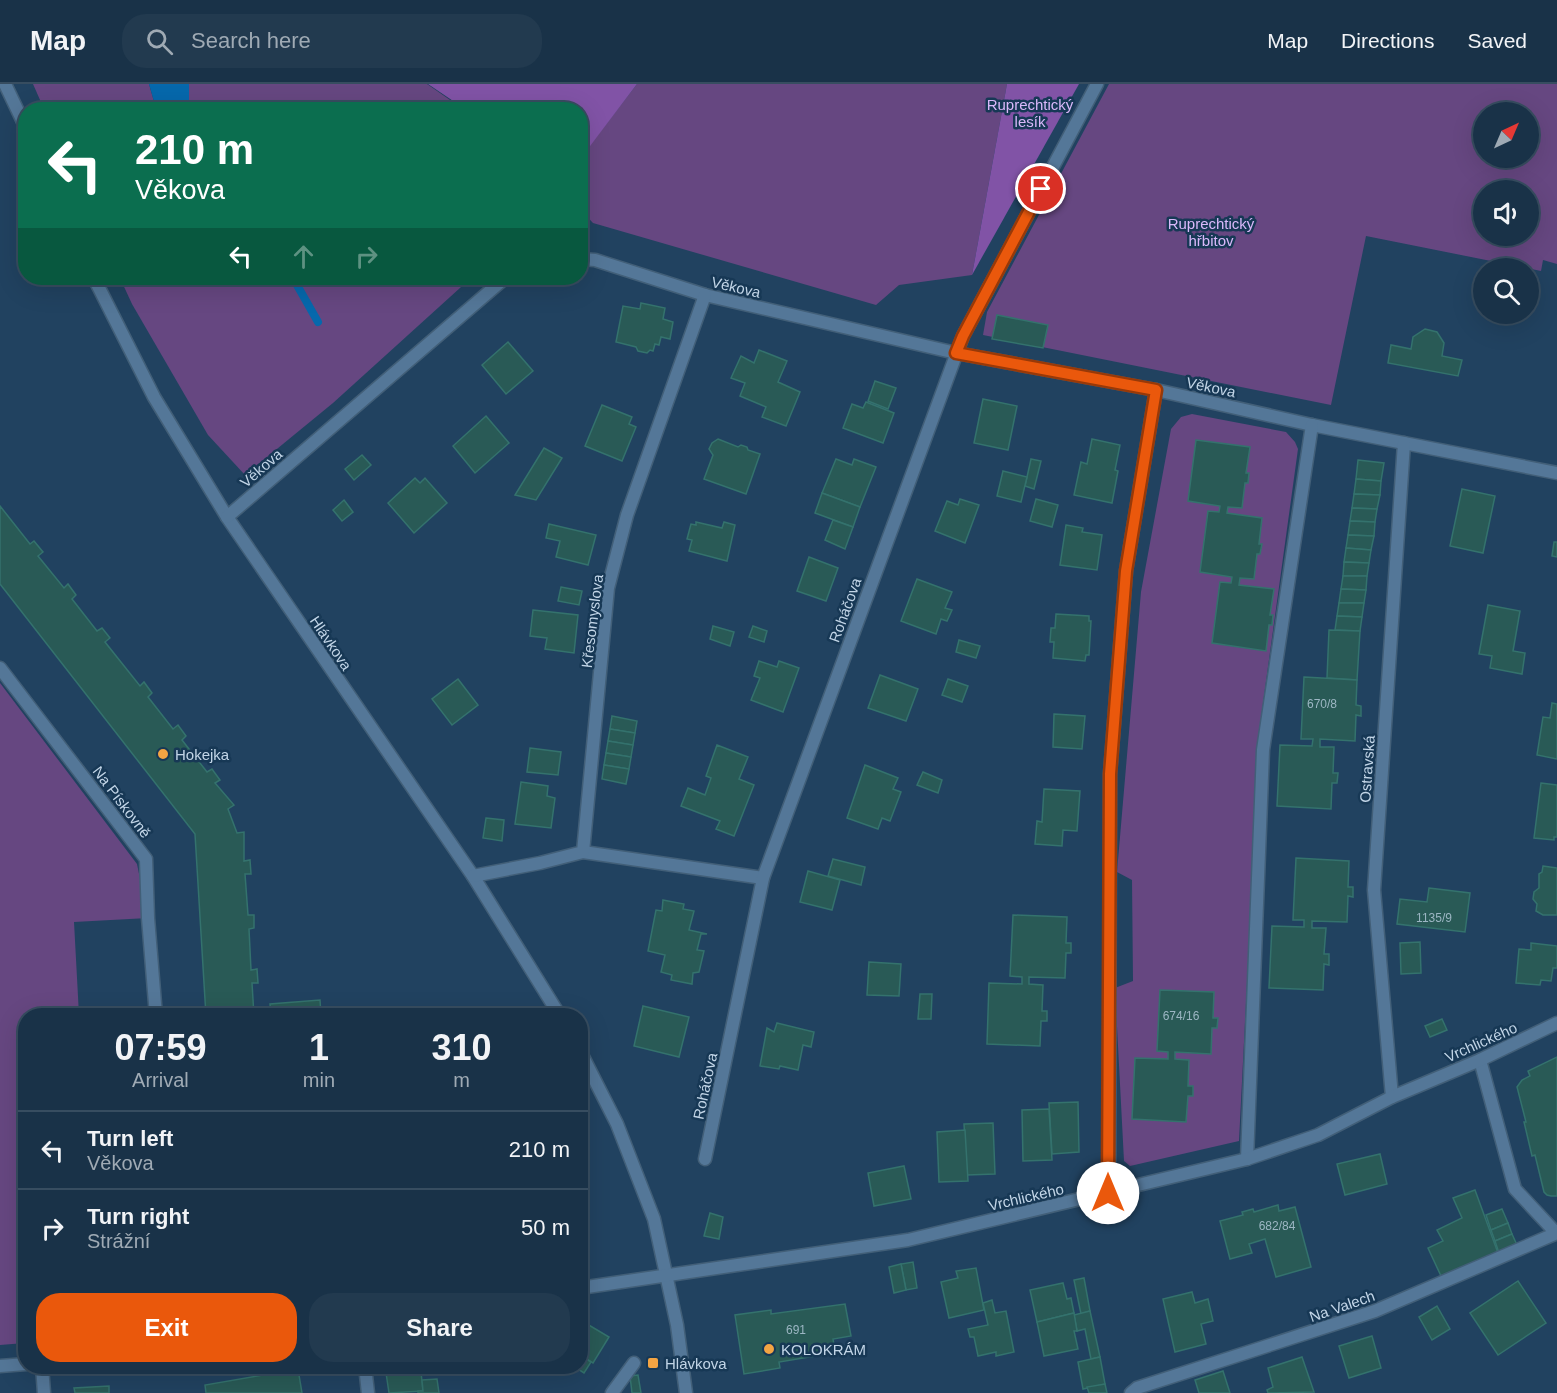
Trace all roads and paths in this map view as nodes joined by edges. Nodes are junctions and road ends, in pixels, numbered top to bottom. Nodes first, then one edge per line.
1 (5, 84) edge
2 (1097, 84) edge
3 (18, 111) edge
4 (588, 260) edge
5 (98, 285) edge
6 (497, 285) edge
7 (705, 295) junction
8 (956, 353) junction
9 (1156, 390) junction
10 (1312, 424) junction
11 (1404, 443) junction
12 (1557, 472) edge
13 (227, 517) junction
14 (0, 668) edge
15 (583, 852) junction
16 (473, 876) junction
17 (763, 878) junction
18 (155, 1008) edge
19 (555, 1008) edge
20 (1557, 1023) edge
21 (1480, 1060) junction
22 (588, 1067) edge
23 (1392, 1096) junction
24 (1247, 1159) junction
25 (705, 1160) dead end
26 (1108, 1193) junction
27 (1556, 1233) edge
28 (666, 1275) junction
29 (588, 1287) edge
30 (634, 1363) dead end
31 (18, 1365) edge
32 (0, 1366) edge
33 (43, 1374) edge
34 (366, 1374) edge
35 (44, 1393) edge
36 (368, 1393) edge
37 (612, 1393) edge
38 (686, 1393) edge
39 (1131, 1393) edge

1 - 3 street
2 - 8 street, Roháčova
4 - 7 street, Věkova
5 - 13 street, Hlávkova
6 - 13 street, Věkova
7 - 8 street, Věkova
7 - 15 street, Křesomyslova
8 - 9 street, Věkova
8 - 17 street, Roháčova
9 - 10 street, Věkova
9 - 26 street
10 - 11 street, Věkova
10 - 24 street
11 - 12 street, Věkova
11 - 23 street, Ostravská
13 - 16 street, Hlávkova
14 - 18 street, Na Pískovně
15 - 16 street
15 - 17 street
16 - 19 street, Hlávkova
17 - 25 street, Roháčova
20 - 21 street, Vrchlického
21 - 23 street, Vrchlického
21 - 27 street
22 - 28 street
23 - 24 street, Vrchlického
24 - 26 street, Vrchlického
26 - 28 street, Vrchlického
27 - 39 street, Na Valech
28 - 29 street, Vrchlického
28 - 38 street
30 - 37 street
31 - 32 street
33 - 35 street
34 - 36 street

